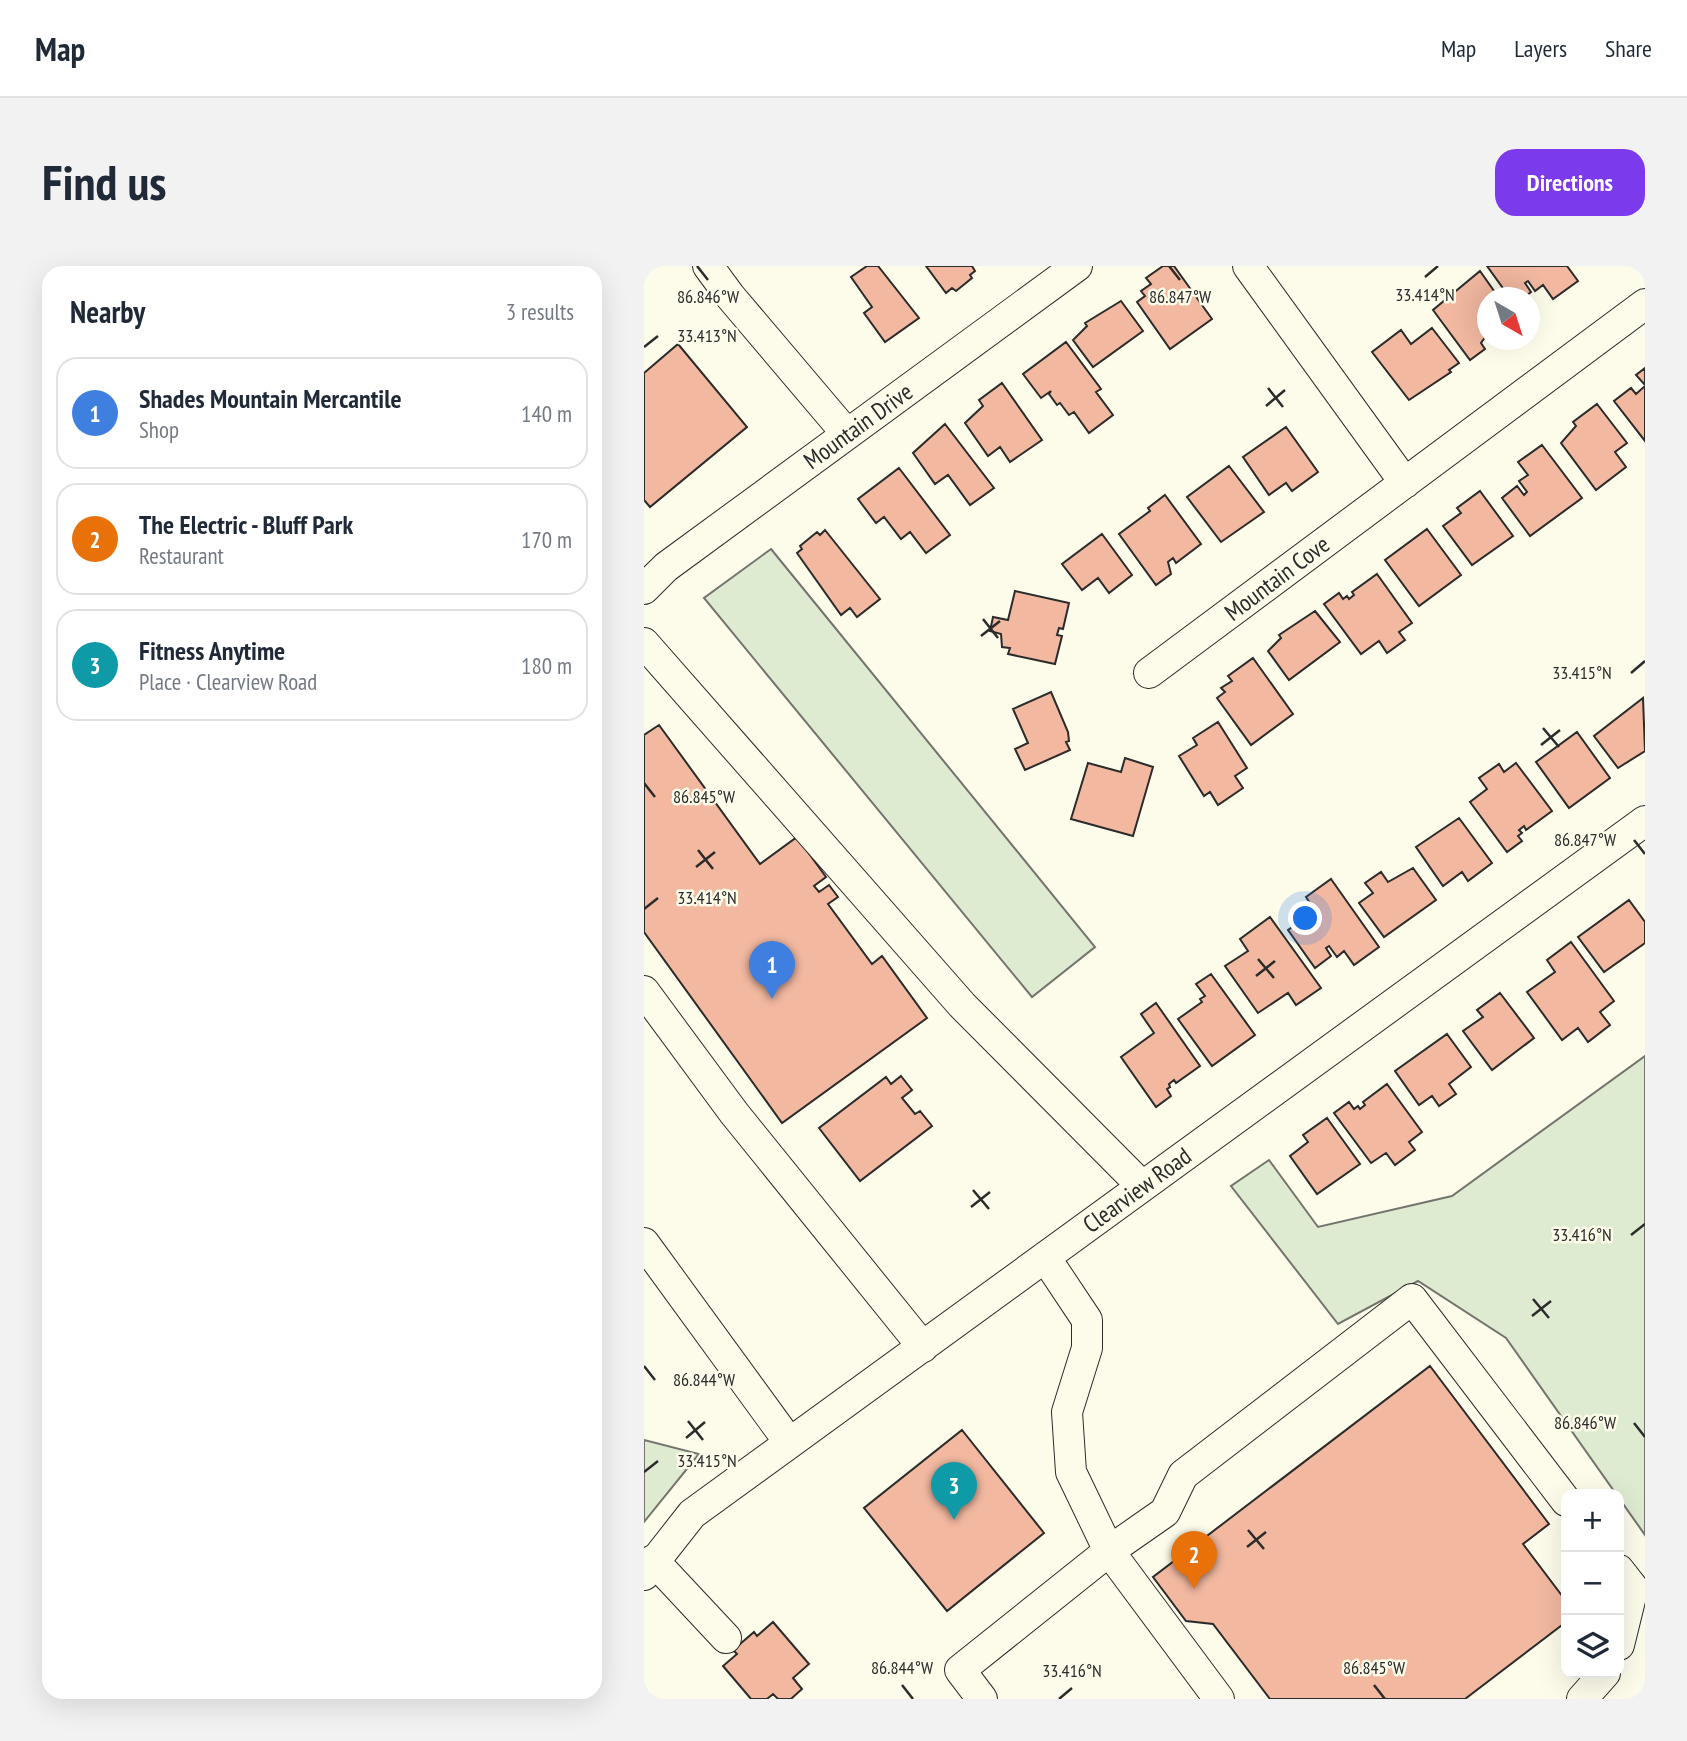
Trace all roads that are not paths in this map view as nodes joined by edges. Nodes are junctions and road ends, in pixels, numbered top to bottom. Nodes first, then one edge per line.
1 (708, 266) edge
2 (1077, 266) edge
3 (1248, 266) edge
4 (1645, 304) edge
5 (847, 434) junction
6 (1405, 482) junction
7 (644, 589) edge
8 (644, 643) edge
9 (1149, 673) dead end
10 (1645, 821) edge
11 (644, 991) edge
12 (1142, 1186) junction
13 (644, 1243) edge
14 (1045, 1257) junction
15 (923, 1347) junction
16 (789, 1442) junction
17 (1561, 1494) edge
18 (1109, 1551) junction
19 (648, 1568) edge
20 (1624, 1576) edge
21 (1624, 1625) edge
22 (726, 1638) dead end
23 (960, 1670) junction
24 (1601, 1678) edge
25 (954, 1699) edge
26 (982, 1699) edge
27 (1219, 1699) edge
28 (1582, 1699) edge

1 - 5 street
2 - 5 street, Mountain Drive
3 - 6 street
4 - 6 street, Mountain Cove
5 - 7 street, Mountain Drive
6 - 9 street, Mountain Cove
8 - 12 street
10 - 12 street, Clearview Road
11 - 15 street
12 - 14 street, Clearview Road
13 - 16 street
14 - 15 street, Clearview Road
14 - 18 street
15 - 16 street, Clearview Road
16 - 19 street, Clearview Road
17 - 18 street
18 - 23 street
18 - 27 street
19 - 22 street
20 - 21 street
23 - 25 street
23 - 26 street
24 - 28 street

